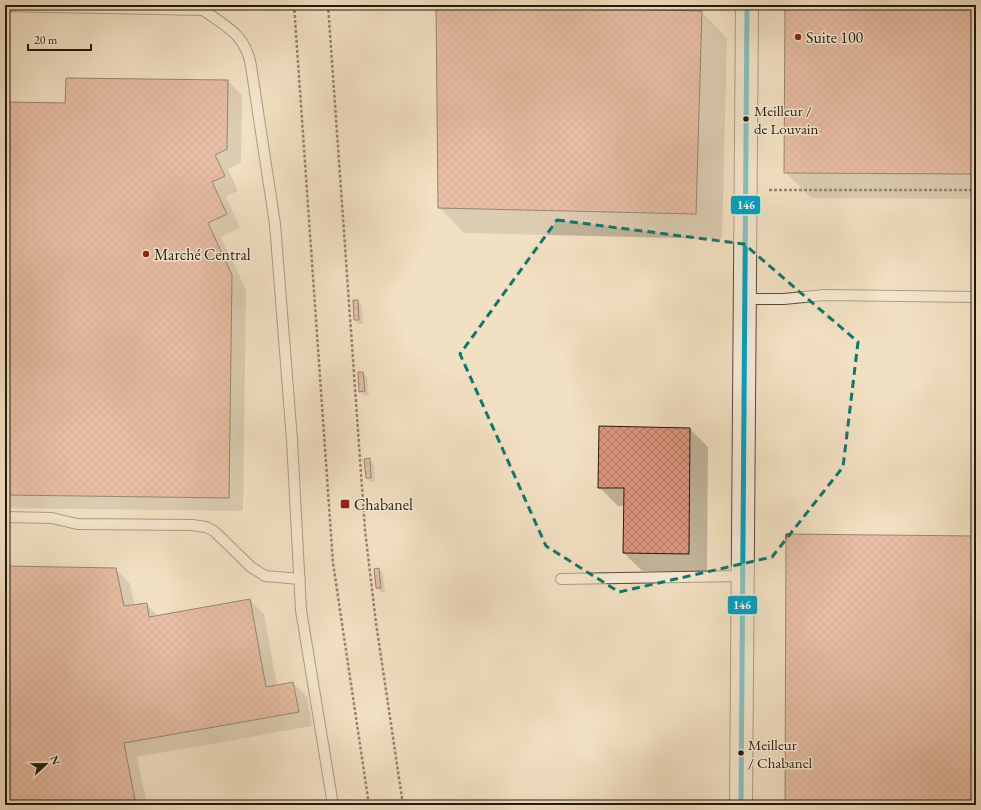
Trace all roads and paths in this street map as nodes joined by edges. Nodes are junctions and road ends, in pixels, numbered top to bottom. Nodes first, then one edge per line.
1 (294, 5) edge
2 (328, 5) edge
3 (747, 5) edge
4 (5, 6) edge
5 (203, 7) edge
6 (769, 190) dead end
7 (976, 190) edge
8 (976, 297) edge
9 (745, 300) junction
10 (5, 517) edge
11 (742, 576) junction
12 (300, 579) junction
13 (561, 579) dead end
14 (334, 805) edge
15 (369, 805) edge
16 (403, 805) edge
17 (741, 805) edge

1 - 15 path
2 - 16 path
3 - 9 street
4 - 5 lane
5 - 12 lane
6 - 7 path
8 - 9 lane
9 - 11 street
10 - 12 lane
11 - 13 lane
11 - 17 street
12 - 14 lane

